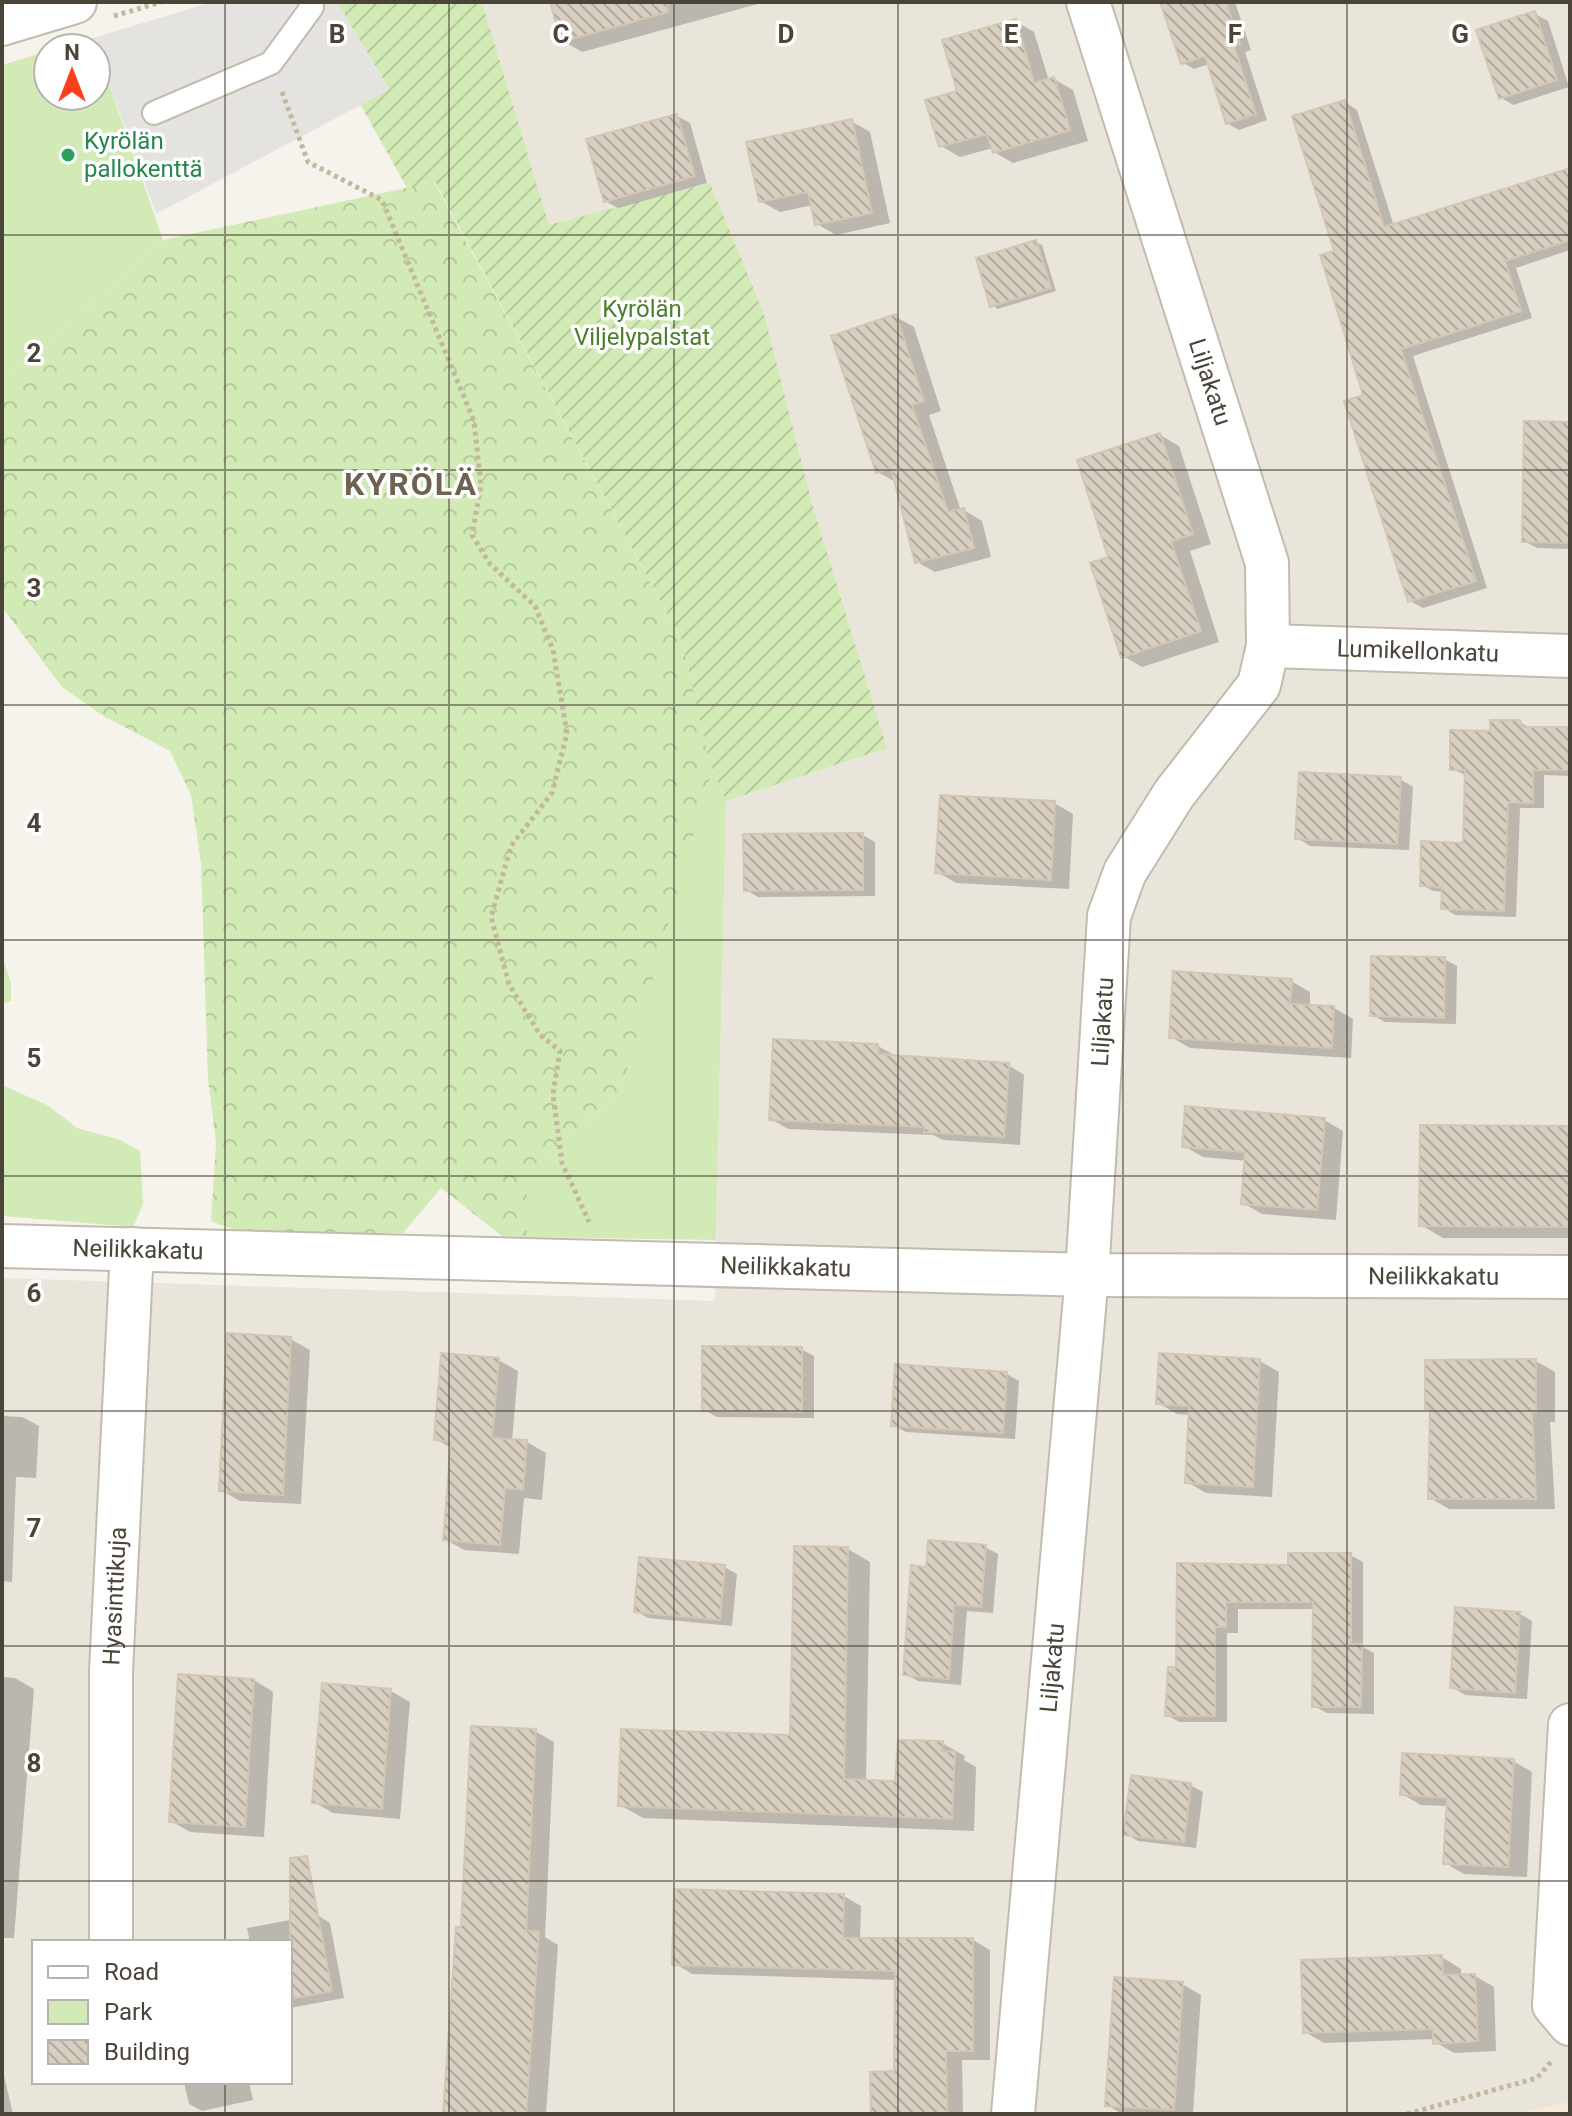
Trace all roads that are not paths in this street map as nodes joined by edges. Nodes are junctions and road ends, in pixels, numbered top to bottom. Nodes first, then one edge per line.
1 (75, 2) edge
2 (310, 2) edge
3 (1088, 2) edge
4 (2, 24) edge
5 (154, 113) dead end
6 (1268, 646) junction
7 (1570, 656) edge
8 (2, 1246) edge
9 (132, 1249) junction
10 (1087, 1275) junction
11 (1570, 1277) edge
12 (1570, 1725) edge
13 (111, 1940) edge
14 (1562, 2041) edge
15 (1013, 2114) edge

1 - 4 street
2 - 5 lane
3 - 6 street, Liljakatu
6 - 7 street, Lumikellonkatu
6 - 10 street, Liljakatu
8 - 9 street, Neilikkakatu
9 - 10 street, Neilikkakatu
9 - 13 street, Hyasinttikuja
10 - 11 street, Neilikkakatu
10 - 15 street, Liljakatu
12 - 14 street

